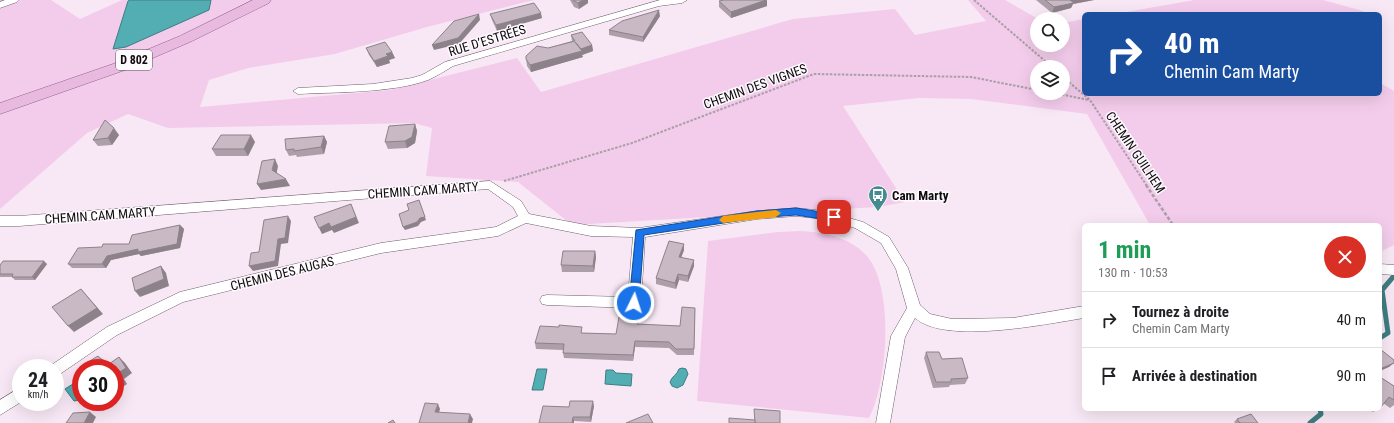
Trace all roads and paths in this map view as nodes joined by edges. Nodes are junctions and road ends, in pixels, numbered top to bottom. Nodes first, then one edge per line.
1 (14, 0) edge
2 (264, 0) edge
3 (682, 0) edge
4 (974, 0) edge
5 (0, 5) edge
6 (1044, 60) edge
7 (1070, 83) edge
8 (1030, 89) edge
9 (298, 91) dead end
10 (1082, 93) edge
11 (1070, 96) edge
12 (1085, 96) edge
13 (1090, 100) junction
14 (0, 109) edge
15 (490, 185) junction
16 (525, 218) junction
17 (0, 221) edge
18 (1172, 223) edge
19 (639, 233) junction
20 (547, 300) dead end
21 (914, 308) junction
22 (1082, 312) edge
23 (64, 364) edge
24 (12, 400) edge
25 (0, 408) edge
26 (883, 423) edge

1 - 5 street
2 - 14 main road, D 802
3 - 9 street, RUE D’ESTRÉES
4 - 6 path
7 - 10 path, CHEMIN GUILHEM
8 - 15 path, CHEMIN DES VIGNES
11 - 13 path
12 - 13 path, CHEMIN GUILHEM
13 - 18 path, CHEMIN GUILHEM
15 - 16 street, CHEMIN CAM MARTY
15 - 17 street, CHEMIN CAM MARTY
16 - 19 street
16 - 23 street, CHEMIN DES AUGAS
19 - 20 street
19 - 21 street
21 - 22 street
21 - 26 street
24 - 25 street

